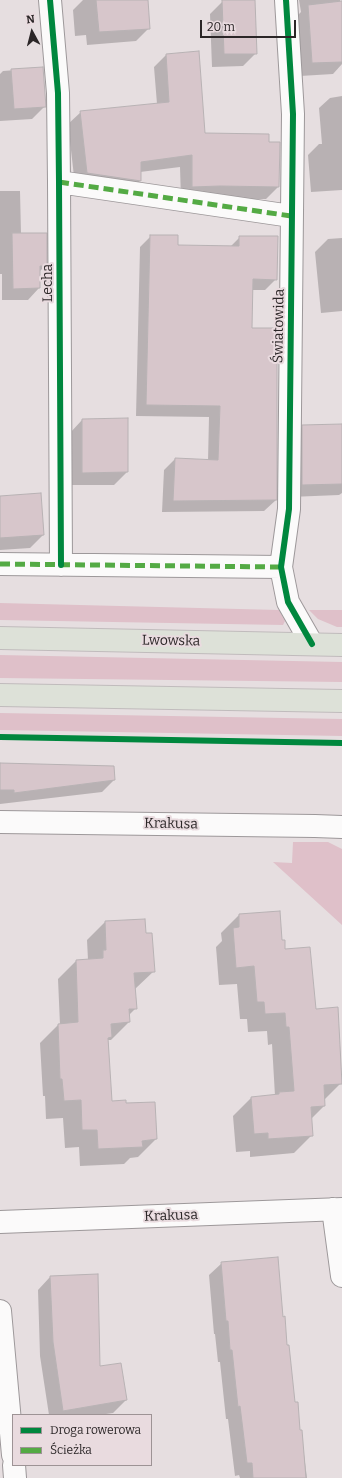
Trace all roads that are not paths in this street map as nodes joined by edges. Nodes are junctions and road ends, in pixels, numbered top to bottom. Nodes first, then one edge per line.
1 (50, 0) edge
2 (286, 0) edge
3 (59, 182) junction
4 (291, 216) junction
5 (0, 564) edge
6 (61, 565) junction
7 (281, 567) junction
8 (0, 638) edge
9 (312, 644) junction
10 (342, 645) edge
11 (0, 695) edge
12 (342, 701) edge
13 (0, 822) edge
14 (342, 827) edge
15 (337, 1209) edge
16 (0, 1222) edge
17 (342, 1276) edge
18 (0, 1311) edge
19 (12, 1444) edge
20 (14, 1466) edge
21 (15, 1478) edge

1 - 3 street, Lecha
2 - 4 street, Światowida
3 - 4 street
3 - 6 street, Lecha
4 - 7 street, Światowida
5 - 6 street
6 - 7 street
7 - 9 street, Światowida
8 - 9 main road, Lwowska
9 - 10 main road, Lwowska
11 - 12 main road
13 - 14 street, Krakusa
15 - 16 street, Krakusa
15 - 17 street
18 - 19 street
20 - 21 street

